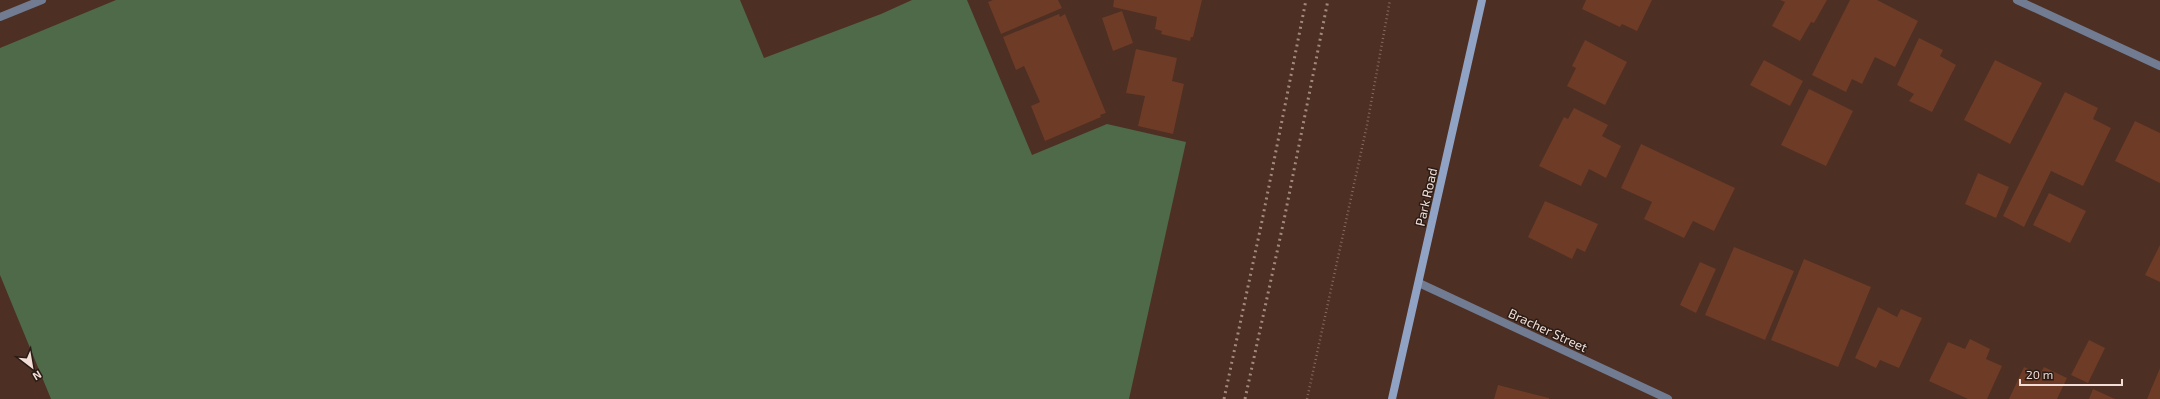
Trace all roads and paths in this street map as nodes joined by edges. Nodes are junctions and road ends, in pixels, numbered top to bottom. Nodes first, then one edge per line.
1 (42, 0) edge
2 (1390, 0) edge
3 (1482, 0) edge
4 (2017, 0) edge
5 (0, 17) edge
6 (2160, 66) edge
7 (1419, 284) junction
8 (1306, 399) edge
9 (1392, 399) edge
10 (1668, 399) edge

1 - 5 street
2 - 8 path
3 - 7 main road, Park Road
4 - 6 street
7 - 9 main road, Park Road
7 - 10 street, Bracher Street

